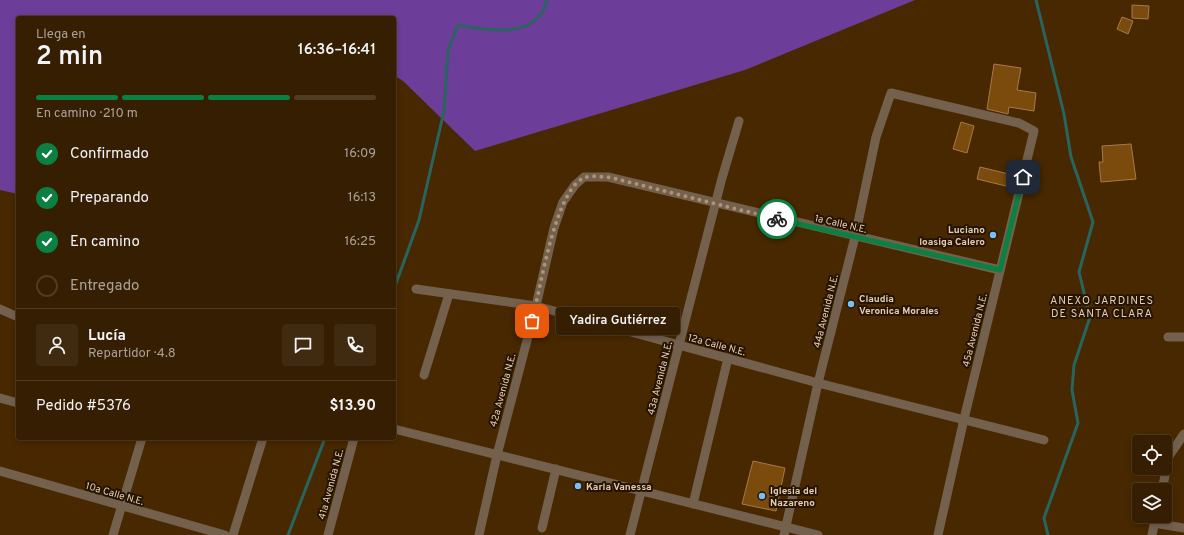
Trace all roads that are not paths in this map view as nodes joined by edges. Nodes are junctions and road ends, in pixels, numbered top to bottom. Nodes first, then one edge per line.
1 (891, 93) joint
2 (739, 121) dead end
3 (716, 204) junction
4 (554, 228) joint
5 (855, 237) junction
6 (1000, 270) junction
7 (416, 289) dead end
8 (449, 294) junction
9 (536, 306) junction
10 (0, 309) edge
11 (16, 316) edge
12 (1168, 337) dead end
13 (1184, 337) edge
14 (679, 345) junction
15 (728, 358) junction
16 (424, 375) dead end
17 (818, 383) junction
18 (0, 398) edge
19 (16, 402) edge
20 (964, 419) junction
21 (396, 429) edge
22 (1184, 434) edge
23 (139, 440) edge
24 (262, 440) edge
25 (353, 440) edge
26 (1044, 440) dead end
27 (497, 454) junction
28 (556, 469) junction
29 (0, 471) edge
30 (1163, 483) edge
31 (642, 491) junction
32 (693, 504) junction
33 (121, 506) junction
34 (1154, 523) edge
35 (1168, 523) edge
36 (542, 528) dead end
37 (1184, 528) edge
38 (786, 531) edge
39 (113, 535) edge
40 (225, 535) edge
41 (233, 535) edge
42 (328, 535) edge
43 (479, 535) edge
44 (630, 535) edge
45 (818, 535) edge
46 (938, 535) edge
47 (1152, 535) edge

1 - 5 street, 44a Avenida N.E.
1 - 6 street, 45a Avenida N.E.
2 - 3 street, 43a Avenida N.E.
3 - 4 street, 1a Calle N.E.
3 - 5 street, 1a Calle N.E.
3 - 14 street, 43a Avenida N.E.
4 - 9 street, 42a Avenida N.E.
5 - 6 street, 1a Calle N.E.
5 - 17 street, 44a Avenida N.E.
6 - 20 street, 45a Avenida N.E.
7 - 8 street, 12a Calle N.E.
8 - 9 street, 12a Calle N.E.
8 - 16 street
9 - 14 street, 12a Calle N.E.
9 - 27 street, 42a Avenida N.E.
10 - 11 street
12 - 13 street
14 - 15 street, 12a Calle N.E.
14 - 31 street, 43a Avenida N.E.
15 - 17 street, 12a Calle N.E.
15 - 32 street
17 - 20 street, 12a Calle N.E.
17 - 38 street, 44a Avenida N.E.
18 - 19 street
20 - 26 street, 12a Calle N.E.
20 - 46 street, 45a Avenida N.E.
21 - 27 street
22 - 30 street
23 - 33 street
24 - 41 street
25 - 42 street, 41a Avenida N.E.
27 - 28 street
27 - 43 street, 42a Avenida N.E.
28 - 31 street
28 - 36 street
29 - 33 street, 10a Calle N.E.
31 - 32 street
31 - 44 street, 43a Avenida N.E.
32 - 38 street
33 - 39 street
33 - 40 street, 10a Calle N.E.
34 - 47 street
35 - 37 street
38 - 45 street

